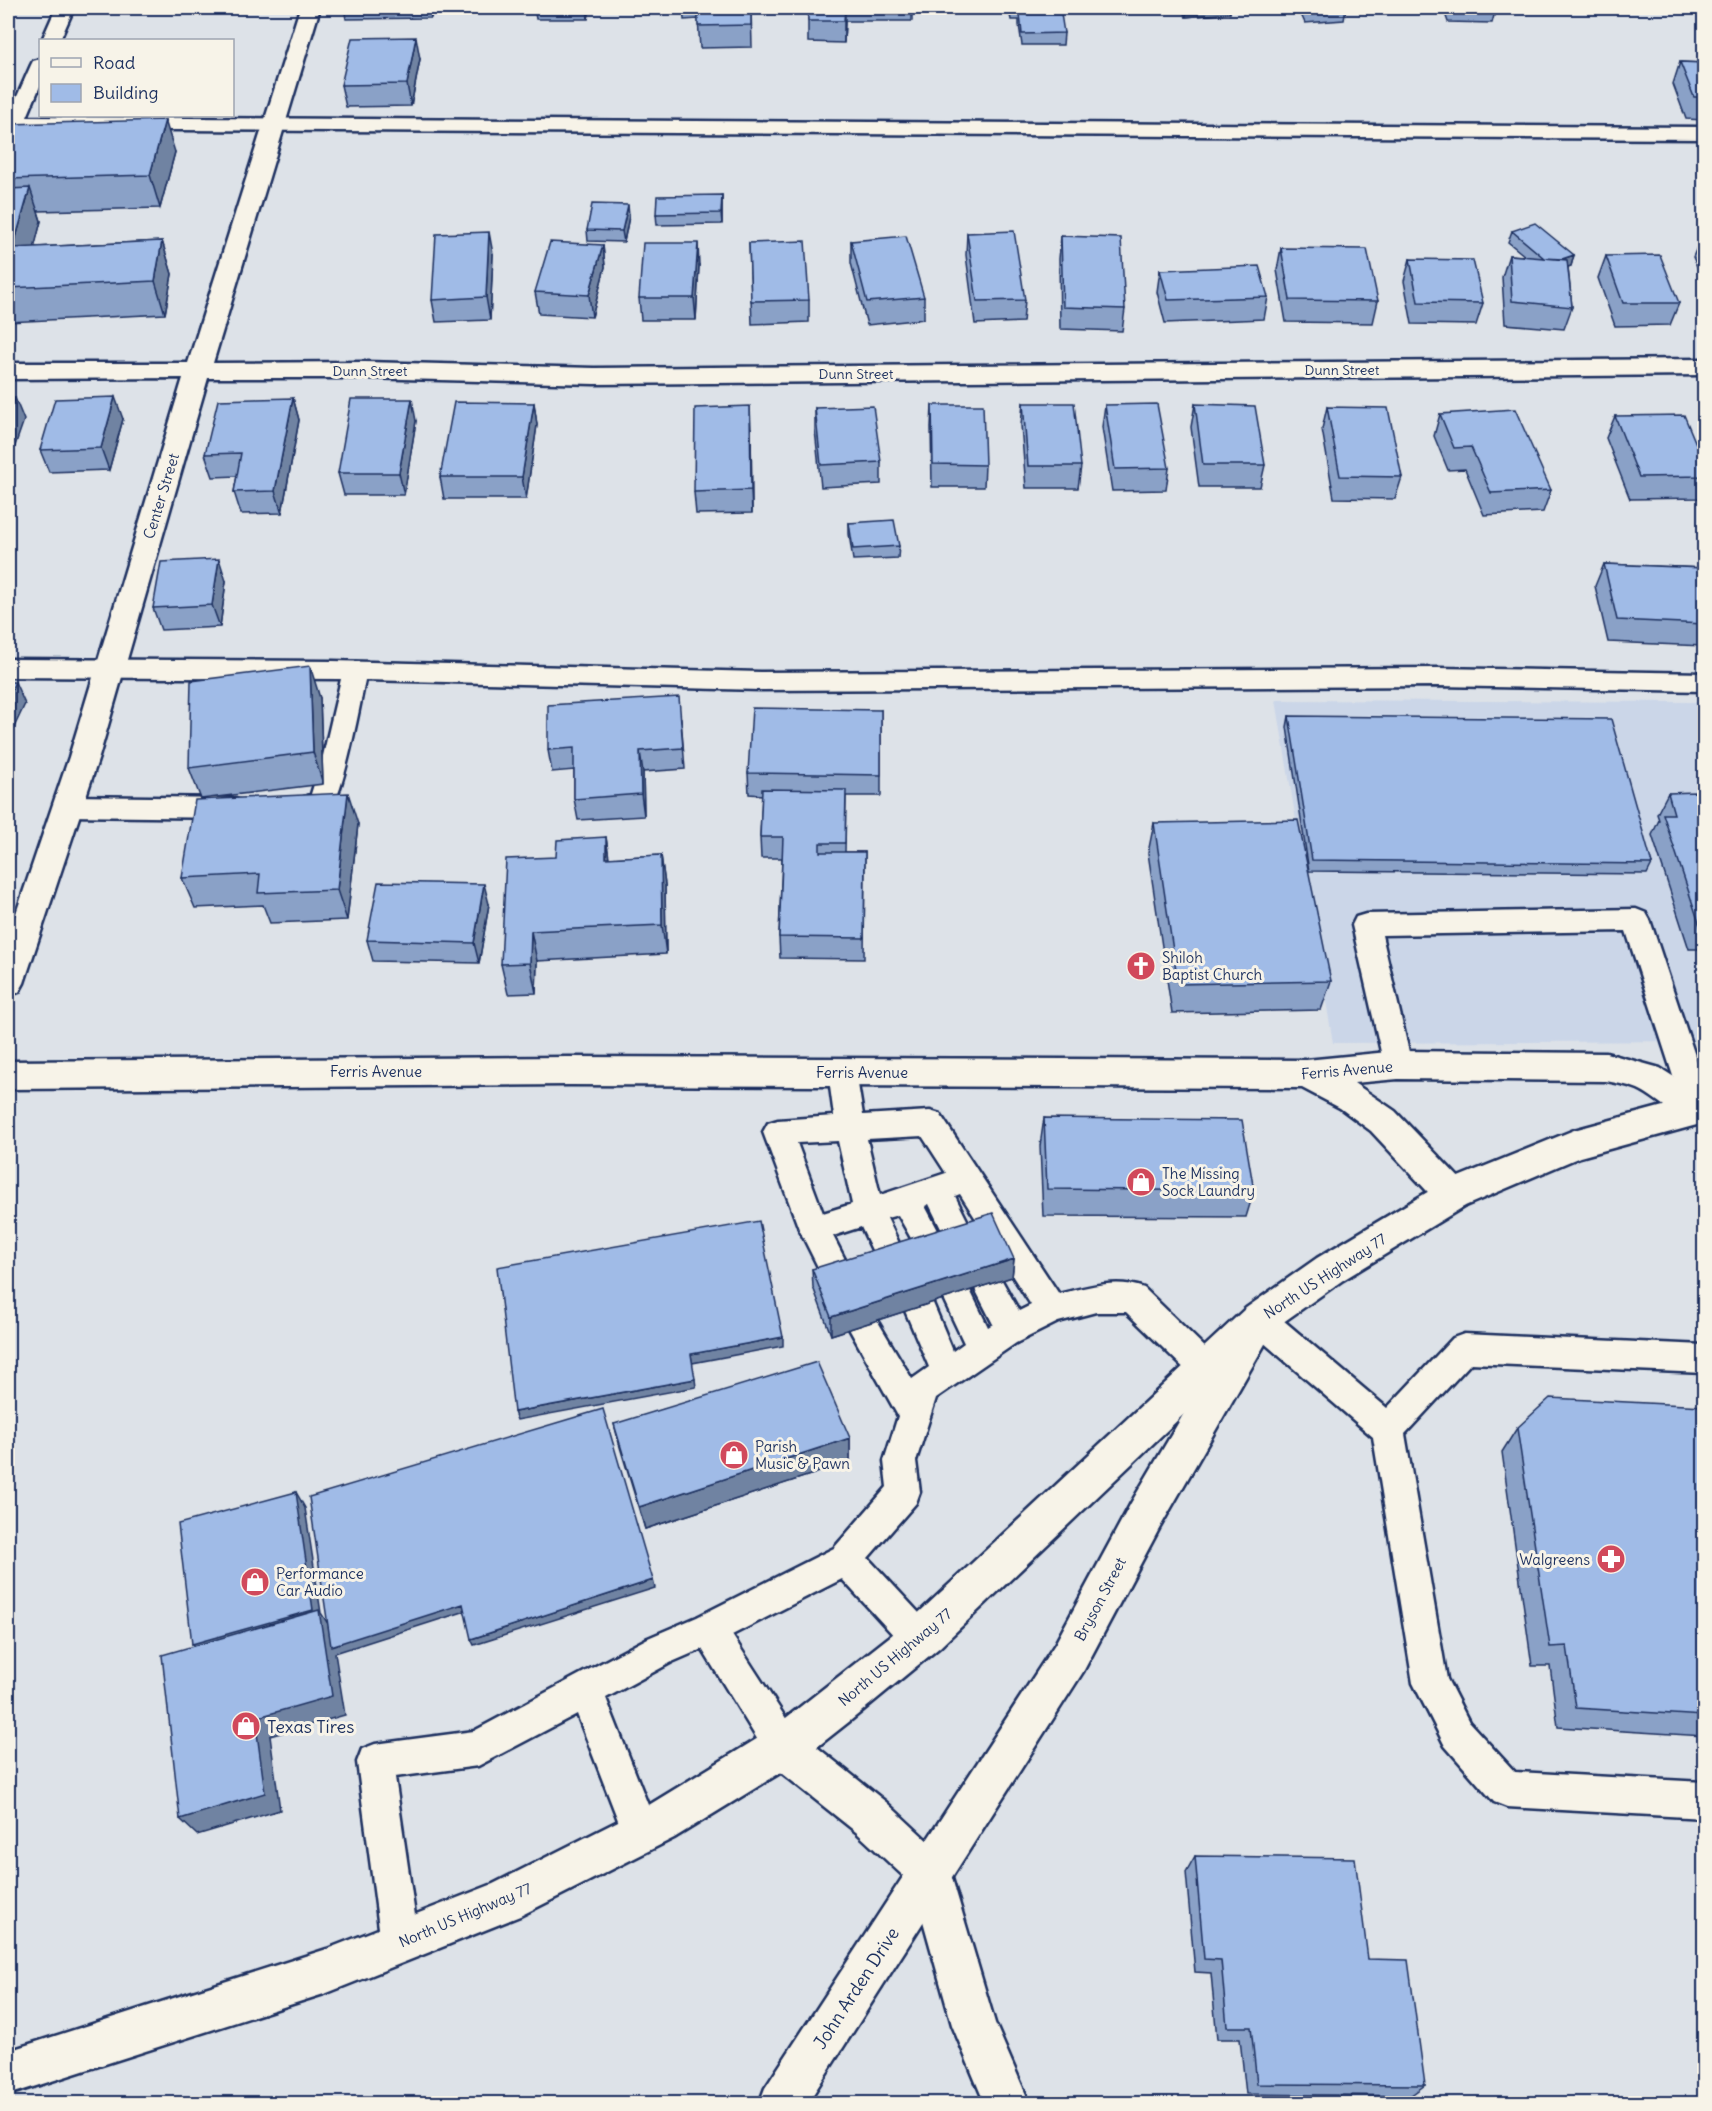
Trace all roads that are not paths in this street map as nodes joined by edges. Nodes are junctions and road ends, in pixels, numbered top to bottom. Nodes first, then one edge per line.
1 (65, 8) edge
2 (310, 8) edge
3 (51, 39) edge
4 (39, 67) edge
5 (11, 123) edge
6 (275, 123) junction
7 (1704, 133) edge
8 (1704, 367) edge
9 (8, 370) edge
10 (198, 370) junction
11 (8, 668) edge
12 (110, 668) junction
13 (355, 671) junction
14 (1704, 682) edge
15 (67, 806) junction
16 (8, 983) edge
17 (1398, 1065) junction
18 (842, 1072) junction
19 (1306, 1074) junction
20 (8, 1075) edge
21 (1702, 1110) edge
22 (850, 1127) junction
23 (968, 1179) junction
24 (937, 1189) junction
25 (1453, 1195) junction
26 (905, 1199) junction
27 (869, 1211) junction
28 (814, 1229) junction
29 (962, 1240) edge
30 (933, 1249) edge
31 (893, 1262) edge
32 (840, 1278) edge
33 (988, 1285) edge
34 (956, 1294) edge
35 (920, 1306) edge
36 (1052, 1310) junction
37 (1259, 1319) junction
38 (863, 1325) edge
39 (1012, 1329) junction
40 (983, 1348) junction
41 (1704, 1359) edge
42 (1206, 1369) junction
43 (947, 1372) junction
44 (915, 1415) junction
45 (1388, 1429) junction
46 (846, 1558) junction
47 (709, 1629) junction
48 (920, 1639) junction
49 (585, 1690) junction
50 (783, 1747) junction
51 (1704, 1800) edge
52 (641, 1833) junction
53 (931, 1873) junction
54 (399, 1943) junction
55 (8, 2073) edge
56 (781, 2103) edge
57 (1008, 2103) edge

1 - 3 lane
2 - 6 street, Center Street
4 - 5 lane
5 - 6 lane
6 - 7 lane
6 - 10 street, Center Street
8 - 10 street, Dunn Street
9 - 10 street, Dunn Street
10 - 12 street, Center Street
11 - 12 lane
12 - 13 lane
12 - 15 street, Center Street
13 - 14 lane
13 - 15 lane
15 - 16 street, Center Street
17 - 19 street, Ferris Avenue
17 - 21 street, Ferris Avenue
17 - 21 lane
18 - 19 street, Ferris Avenue
18 - 20 street, Ferris Avenue
18 - 22 lane
19 - 25 street
21 - 25 street, North US Highway 77
22 - 23 lane
22 - 27 lane
22 - 28 lane
23 - 24 lane
23 - 36 lane
24 - 26 lane
24 - 29 lane
25 - 37 street, North US Highway 77
26 - 27 lane
26 - 30 lane
27 - 28 lane
27 - 31 lane
28 - 32 lane
33 - 39 lane
34 - 40 lane
35 - 43 lane
36 - 39 lane
36 - 42 lane
37 - 42 street, North US Highway 77
37 - 45 lane
37 - 53 street, Bryson Street
38 - 44 lane
39 - 40 lane
40 - 43 lane
41 - 45 lane
42 - 48 street, North US Highway 77
43 - 44 lane
44 - 46 lane
45 - 51 lane
46 - 47 lane
46 - 48 lane
47 - 49 lane
47 - 50 lane
48 - 50 street, North US Highway 77
49 - 52 lane
49 - 54 lane
50 - 52 street, North US Highway 77
50 - 53 street
52 - 54 street, North US Highway 77
53 - 56 street, John Arden Drive
53 - 57 street
54 - 55 street, North US Highway 77

